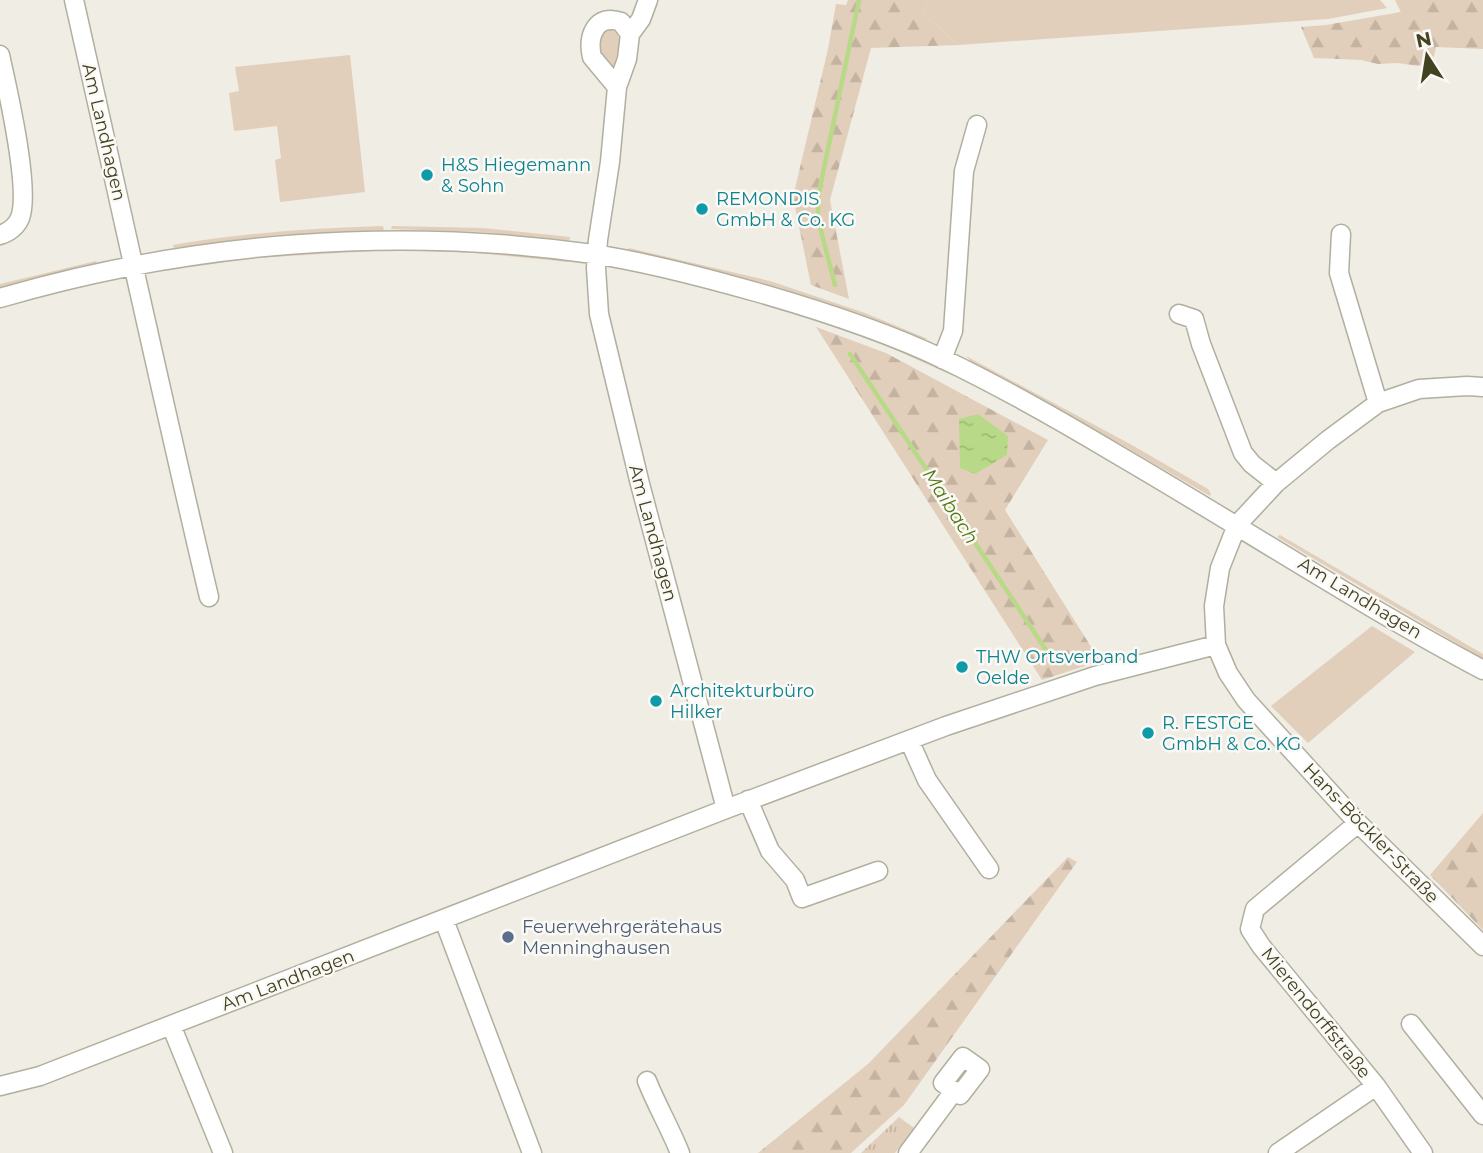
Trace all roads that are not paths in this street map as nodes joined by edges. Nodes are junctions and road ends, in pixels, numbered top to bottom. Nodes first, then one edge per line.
1 (74, 0) edge
2 (648, 0) edge
3 (630, 34) junction
4 (0, 55) edge
5 (617, 87) junction
6 (976, 125) dead end
7 (1340, 234) dead end
8 (0, 235) edge
9 (597, 255) junction
10 (134, 264) junction
11 (0, 298) edge
12 (1180, 314) dead end
13 (942, 359) junction
14 (1483, 387) edge
15 (1378, 403) junction
16 (1276, 483) junction
17 (1237, 525) junction
18 (209, 597) dead end
19 (1216, 645) junction
20 (1483, 670) edge
21 (909, 740) junction
22 (748, 800) junction
23 (726, 808) junction
24 (1358, 823) junction
25 (989, 869) dead end
26 (878, 871) dead end
27 (444, 920) junction
28 (1483, 946) edge
29 (1411, 1024) dead end
30 (171, 1025) junction
31 (647, 1081) dead end
32 (0, 1086) edge
33 (1376, 1086) junction
34 (954, 1091) dead end
35 (1483, 1115) edge
36 (223, 1153) edge
37 (532, 1153) edge
38 (680, 1153) edge
39 (908, 1153) edge
40 (1279, 1153) edge
41 (1423, 1153) edge

1 - 10 street, Am Landhagen
2 - 3 street, Am Landhagen
3 - 5 street, Am Landhagen
3 - 5 street
4 - 8 street
5 - 9 street, Am Landhagen
6 - 13 street
7 - 15 street
9 - 10 street, Am Landhagen
9 - 13 street, Am Landhagen
9 - 23 street, Am Landhagen
10 - 11 street, Am Landhagen
10 - 18 street
12 - 16 street
13 - 17 street, Am Landhagen
14 - 15 street
15 - 16 street
16 - 17 street
17 - 19 street, Hans-Böckler-Straße
17 - 20 street, Am Landhagen
19 - 21 street, Am Landhagen
19 - 24 street, Hans-Böckler-Straße
21 - 22 street, Am Landhagen
21 - 25 street
22 - 23 street, Am Landhagen
22 - 26 street
23 - 27 street, Am Landhagen
24 - 28 street, Hans-Böckler-Straße
24 - 33 street, Mierendorffstraße
27 - 30 street, Am Landhagen
27 - 37 street
29 - 35 street
30 - 32 street, Am Landhagen
30 - 36 street
31 - 38 street
33 - 40 street
33 - 41 street, Mierendorffstraße
34 - 39 street

